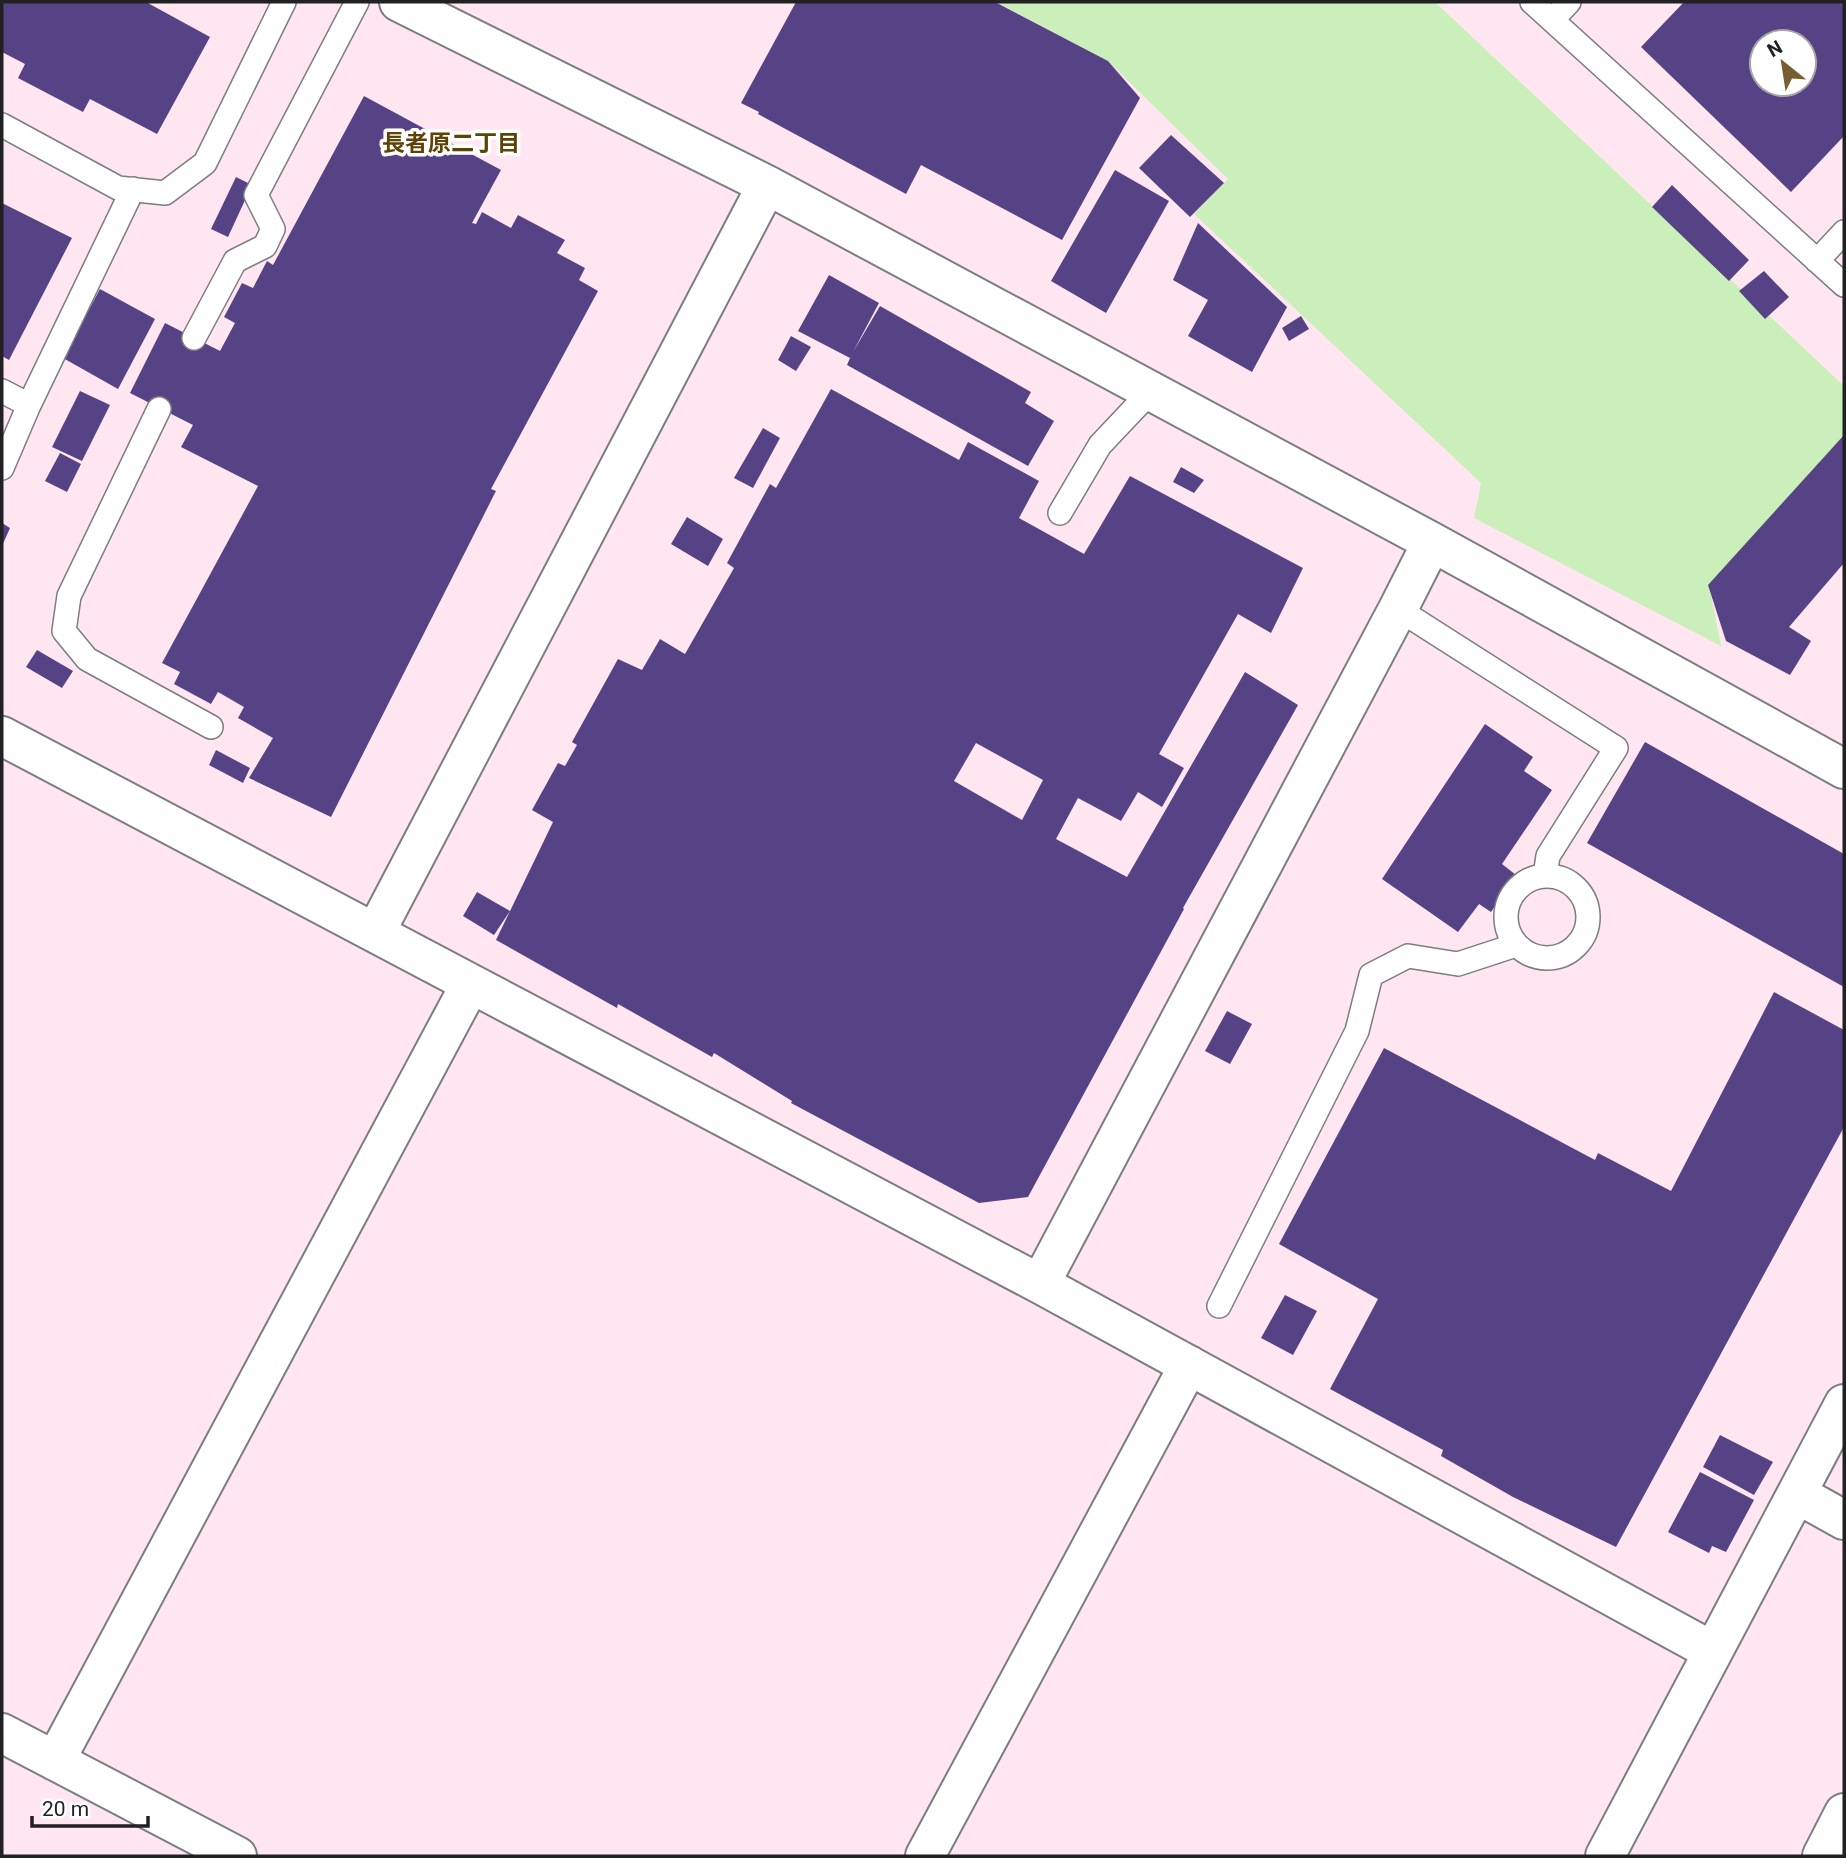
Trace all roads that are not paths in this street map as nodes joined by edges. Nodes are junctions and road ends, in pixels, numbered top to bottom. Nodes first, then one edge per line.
1 (284, 2) edge
2 (357, 2) edge
3 (399, 2) edge
4 (1532, 2) edge
5 (1569, 2) edge
6 (1552, 20) junction
7 (2, 125) edge
8 (767, 185) junction
9 (133, 189) junction
10 (1844, 232) edge
11 (1817, 261) junction
12 (1844, 285) edge
13 (194, 338) dead end
14 (2, 391) edge
15 (1151, 391) junction
16 (29, 405) junction
17 (159, 409) dead end
18 (2, 468) edge
19 (1060, 513) dead end
20 (1432, 542) junction
21 (1398, 608) junction
22 (211, 727) dead end
23 (2, 736) edge
24 (1844, 769) edge
25 (1545, 876) junction
26 (375, 933) junction
27 (1516, 945) junction
28 (470, 985) junction
29 (1040, 1284) junction
30 (1219, 1306) dead end
31 (1189, 1364) junction
32 (1844, 1404) edge
33 (1797, 1494) junction
34 (1844, 1520) edge
35 (1712, 1651) junction
36 (2, 1733) edge
37 (55, 1761) junction
38 (1844, 1813) edge
39 (237, 1856) edge
40 (925, 1856) edge
41 (1605, 1856) edge
42 (1822, 1856) edge

1 - 9 lane
2 - 13 lane
3 - 8 street
4 - 6 lane
5 - 6 lane
6 - 11 lane
7 - 9 lane
8 - 15 street
8 - 26 street
9 - 16 lane
10 - 11 lane
11 - 12 lane
14 - 16 lane
15 - 19 lane
15 - 20 street
16 - 18 lane
17 - 22 lane
20 - 21 street
20 - 24 street
21 - 25 lane
21 - 29 street
23 - 26 street
25 - 27 lane
25 - 27 lane
26 - 28 street
27 - 30 lane
28 - 29 street
28 - 37 street
29 - 31 street
31 - 35 street
31 - 40 street
32 - 33 street
33 - 34 street
33 - 35 street
35 - 41 street
36 - 37 street
37 - 39 street
38 - 42 street

